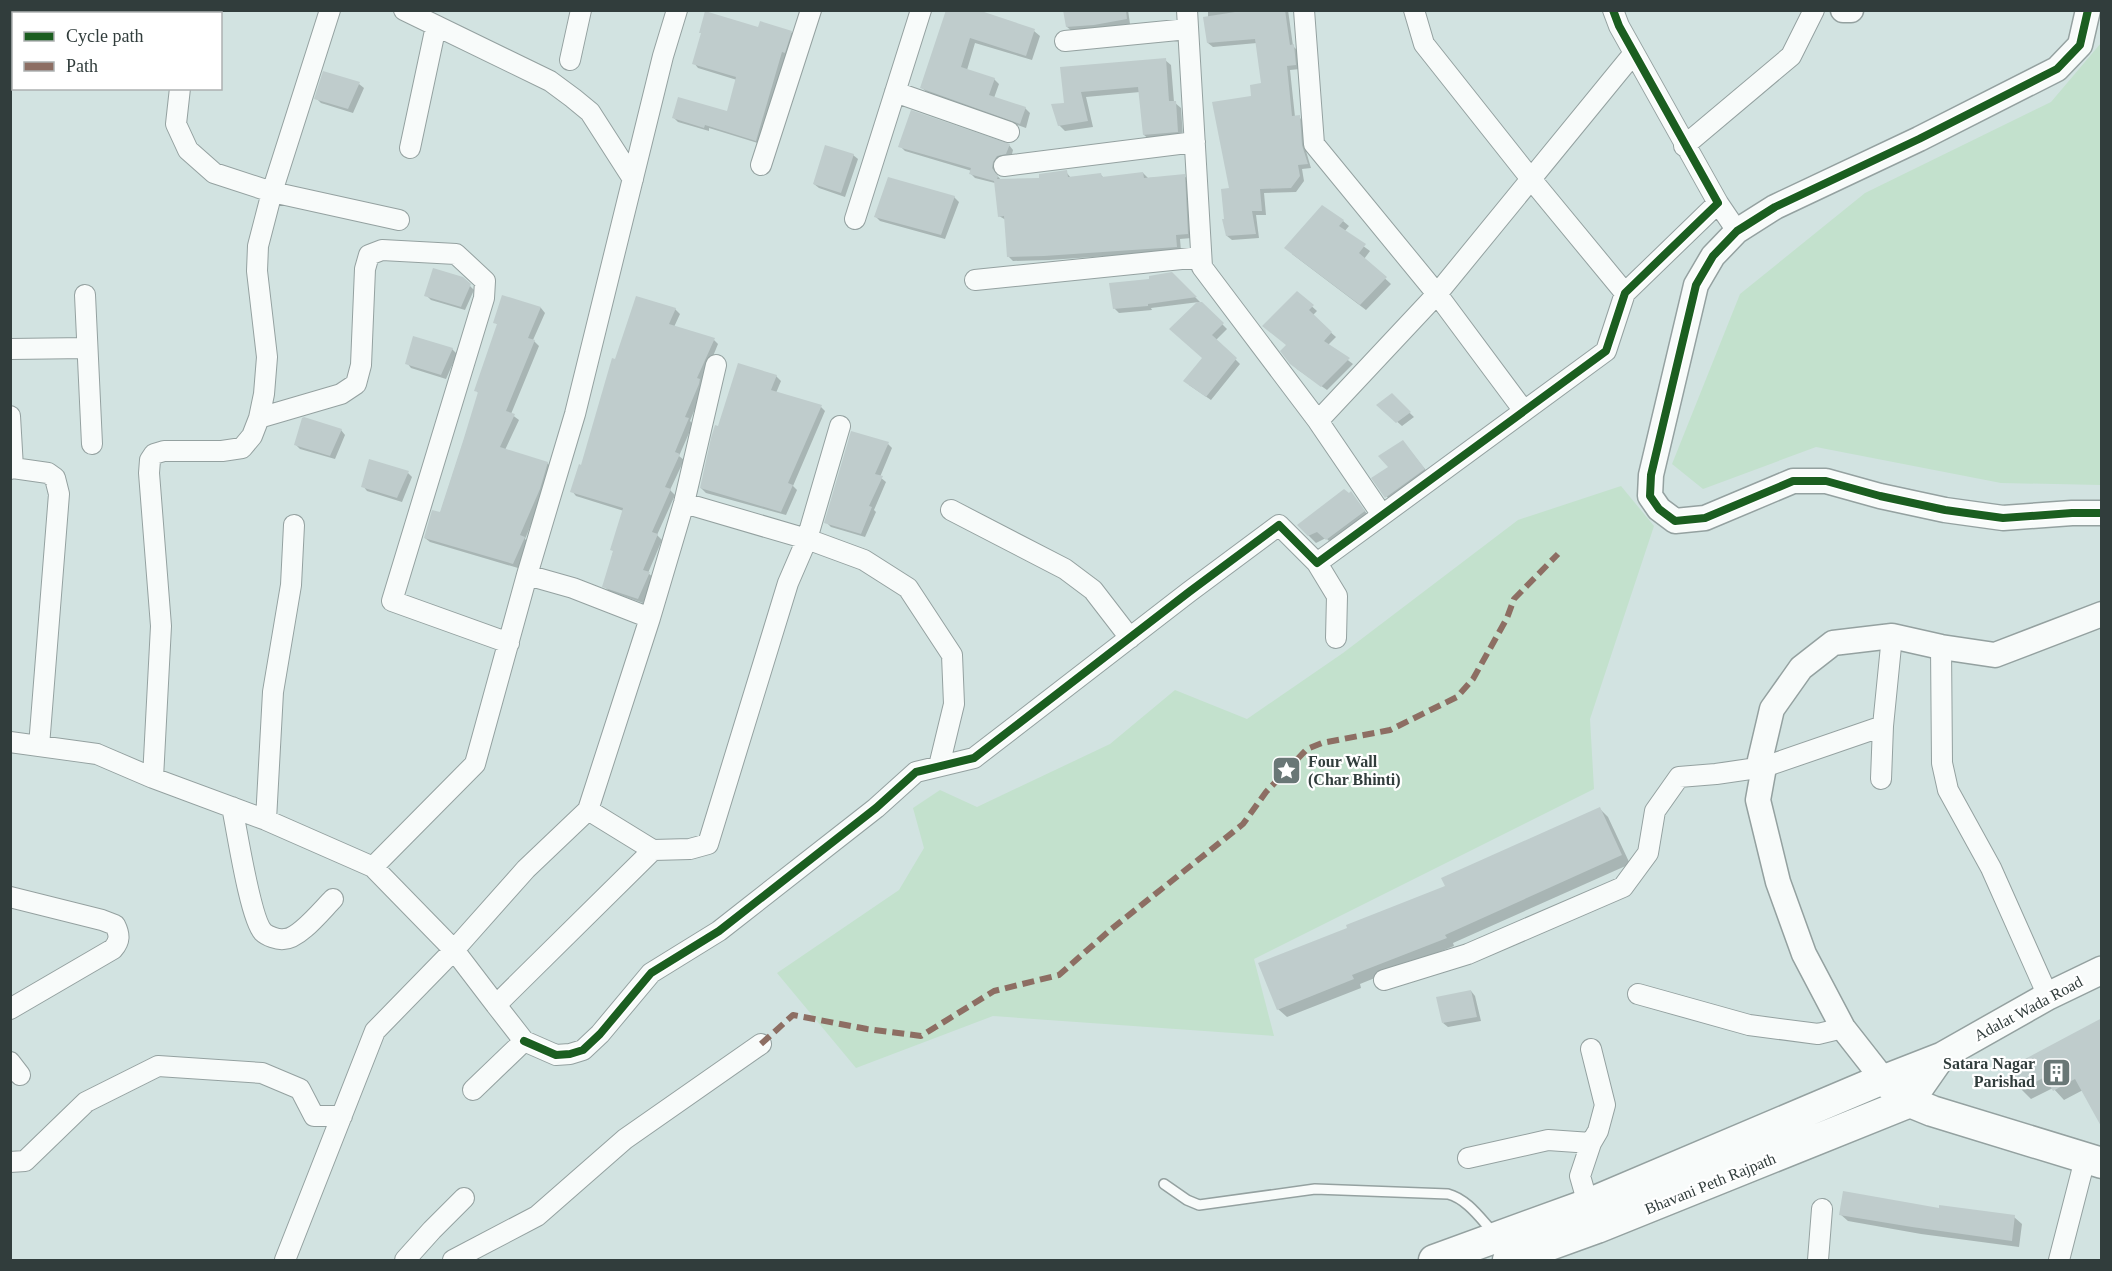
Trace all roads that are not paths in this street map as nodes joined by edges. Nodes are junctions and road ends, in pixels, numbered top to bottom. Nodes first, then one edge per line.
1 (330, 10) edge
2 (404, 10) edge
3 (581, 10) edge
4 (677, 10) edge
5 (811, 10) edge
6 (921, 10) edge
7 (1304, 10) edge
8 (1414, 10) edge
9 (1814, 10) edge
10 (1843, 10) edge
11 (1851, 10) edge
12 (2088, 10) edge
13 (1613, 16) edge
14 (1188, 20) edge
15 (436, 26) junction
16 (1065, 41) dead end
17 (1634, 53) junction
18 (570, 60) dead end
19 (180, 90) edge
20 (895, 92) junction
21 (1010, 132) dead end
22 (1195, 142) junction
23 (1684, 146) junction
24 (410, 148) dead end
25 (761, 165) dead end
26 (1004, 166) dead end
27 (633, 179) junction
28 (1531, 179) junction
29 (272, 192) junction
30 (1718, 203) junction
31 (855, 219) dead end
32 (399, 220) dead end
33 (1737, 231) junction
34 (1201, 257) junction
35 (975, 280) dead end
36 (1625, 293) junction
37 (1437, 294) junction
38 (85, 296) dead end
39 (87, 348) junction
40 (10, 350) edge
41 (717, 365) dead end
42 (1524, 411) junction
43 (10, 416) edge
44 (259, 418) junction
45 (1318, 421) junction
46 (840, 426) dead end
47 (92, 444) dead end
48 (12, 469) edge
49 (684, 503) junction
50 (951, 510) dead end
51 (2102, 513) edge
52 (1382, 515) junction
53 (294, 525) dead end
54 (807, 539) junction
55 (1317, 562) junction
56 (527, 575) junction
57 (2102, 614) edge
58 (650, 618) junction
59 (1892, 636) junction
60 (1130, 638) junction
61 (1336, 638) dead end
62 (509, 643) junction
63 (1941, 647) junction
64 (1883, 726) junction
65 (10, 742) edge
66 (39, 746) junction
67 (939, 766) junction
68 (1764, 767) junction
69 (153, 778) junction
70 (1881, 779) dead end
71 (232, 807) junction
72 (588, 810) junction
73 (266, 820) junction
74 (653, 850) junction
75 (373, 867) junction
76 (10, 897) edge
77 (333, 899) dead end
78 (454, 950) junction
79 (2102, 970) edge
80 (1384, 980) dead end
81 (1638, 994) dead end
82 (2048, 996) junction
83 (496, 1005) junction
84 (10, 1009) edge
85 (1843, 1028) junction
86 (524, 1041) junction
87 (761, 1044) dead end
88 (1591, 1049) dead end
89 (1942, 1056) junction
90 (1883, 1078) junction
91 (473, 1090) dead end
92 (1910, 1102) junction
93 (342, 1116) junction
94 (1591, 1143) junction
95 (1468, 1158) dead end
96 (2093, 1161) edge
97 (10, 1162) edge
98 (1164, 1184) dead end
99 (464, 1198) dead end
100 (1588, 1204) junction
101 (1822, 1209) dead end
102 (1509, 1251) edge
103 (285, 1260) edge
104 (405, 1260) edge
105 (453, 1260) edge
106 (1434, 1260) edge
107 (1818, 1260) edge
108 (2059, 1260) edge

1 - 29 street
2 - 15 street
3 - 18 street
4 - 27 street
5 - 25 street
6 - 20 street
7 - 37 street
8 - 28 street
9 - 23 street
10 - 11 street
12 - 33 street
13 - 17 street
14 - 16 street
14 - 22 street
15 - 24 street
15 - 27 street
17 - 23 street
17 - 28 street
19 - 29 street
20 - 21 street
20 - 31 street
22 - 26 street
22 - 34 street
23 - 30 street
27 - 56 street
28 - 36 street
28 - 37 street
29 - 32 street
29 - 44 street
30 - 33 street
30 - 36 street
33 - 51 street
34 - 35 street
34 - 45 street
36 - 42 street
37 - 42 street
37 - 45 street
38 - 39 street
39 - 40 street
39 - 47 street
41 - 49 street
42 - 52 street
43 - 48 street
44 - 62 street
44 - 69 street
45 - 52 street
46 - 54 street
48 - 66 street
49 - 54 street
49 - 58 street
50 - 60 street
52 - 55 street
53 - 73 street
54 - 67 street
54 - 74 street
55 - 60 street
55 - 61 street
56 - 58 street
56 - 62 street
57 - 63 street
58 - 72 street
59 - 63 street
59 - 64 street
59 - 68 street
60 - 67 street
62 - 75 street
63 - 82 street
64 - 68 street
64 - 70 street
65 - 66 street
66 - 69 street
67 - 86 street
68 - 80 street
68 - 85 street
69 - 71 street
71 - 73 street
71 - 77 street
72 - 74 street
72 - 78 street
73 - 75 street
74 - 83 street
75 - 78 street
76 - 84 street
78 - 83 street
78 - 93 street
79 - 82 main road, Adalat Wada Road
81 - 85 street
82 - 89 main road, Adalat Wada Road
83 - 86 street
85 - 90 street
86 - 91 street
87 - 105 street
88 - 94 street
89 - 90 main road
89 - 92 main road, Adalat Wada Road
90 - 92 main road
90 - 100 main road
92 - 96 main road
92 - 102 main road, Bhavani Peth Rajpath
93 - 97 street
93 - 103 street
94 - 95 street
94 - 100 street
96 - 108 street
98 - 102 lane
99 - 104 street
100 - 102 main road
101 - 107 street
102 - 106 main road

